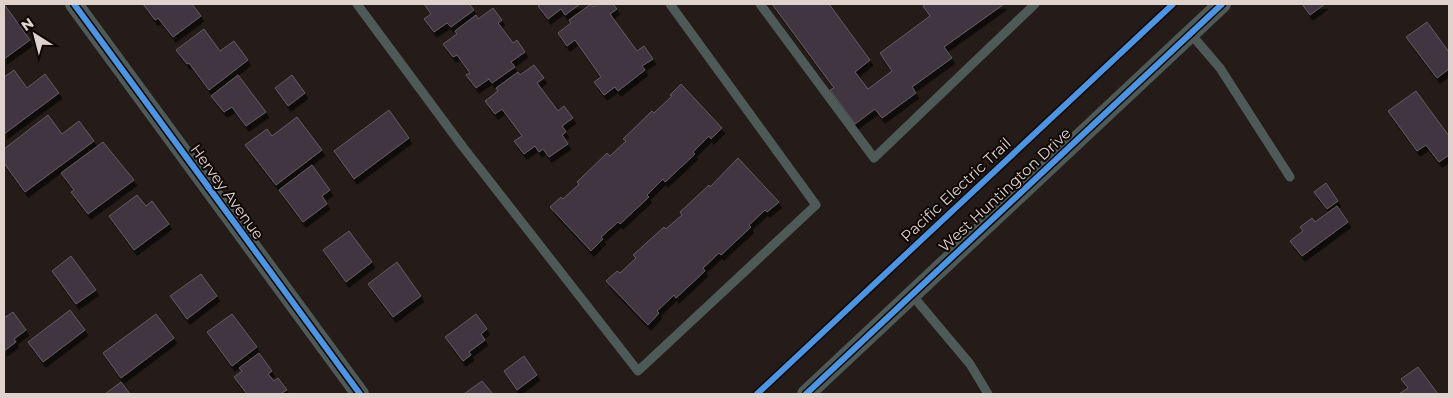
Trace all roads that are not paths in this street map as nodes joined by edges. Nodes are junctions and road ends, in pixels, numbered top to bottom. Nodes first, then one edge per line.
1 (74, 4) edge
2 (357, 4) edge
3 (670, 4) edge
4 (760, 4) edge
5 (1035, 4) edge
6 (1222, 4) edge
7 (1190, 33) junction
8 (1290, 177) dead end
9 (912, 295) junction
10 (360, 394) edge
11 (806, 394) edge
12 (988, 394) edge

1 - 10 street, Hervey Avenue
2 - 3 lane
4 - 5 lane
6 - 7 street, West Huntington Drive
7 - 8 lane
7 - 9 street, West Huntington Drive
9 - 11 street, West Huntington Drive
9 - 12 lane

